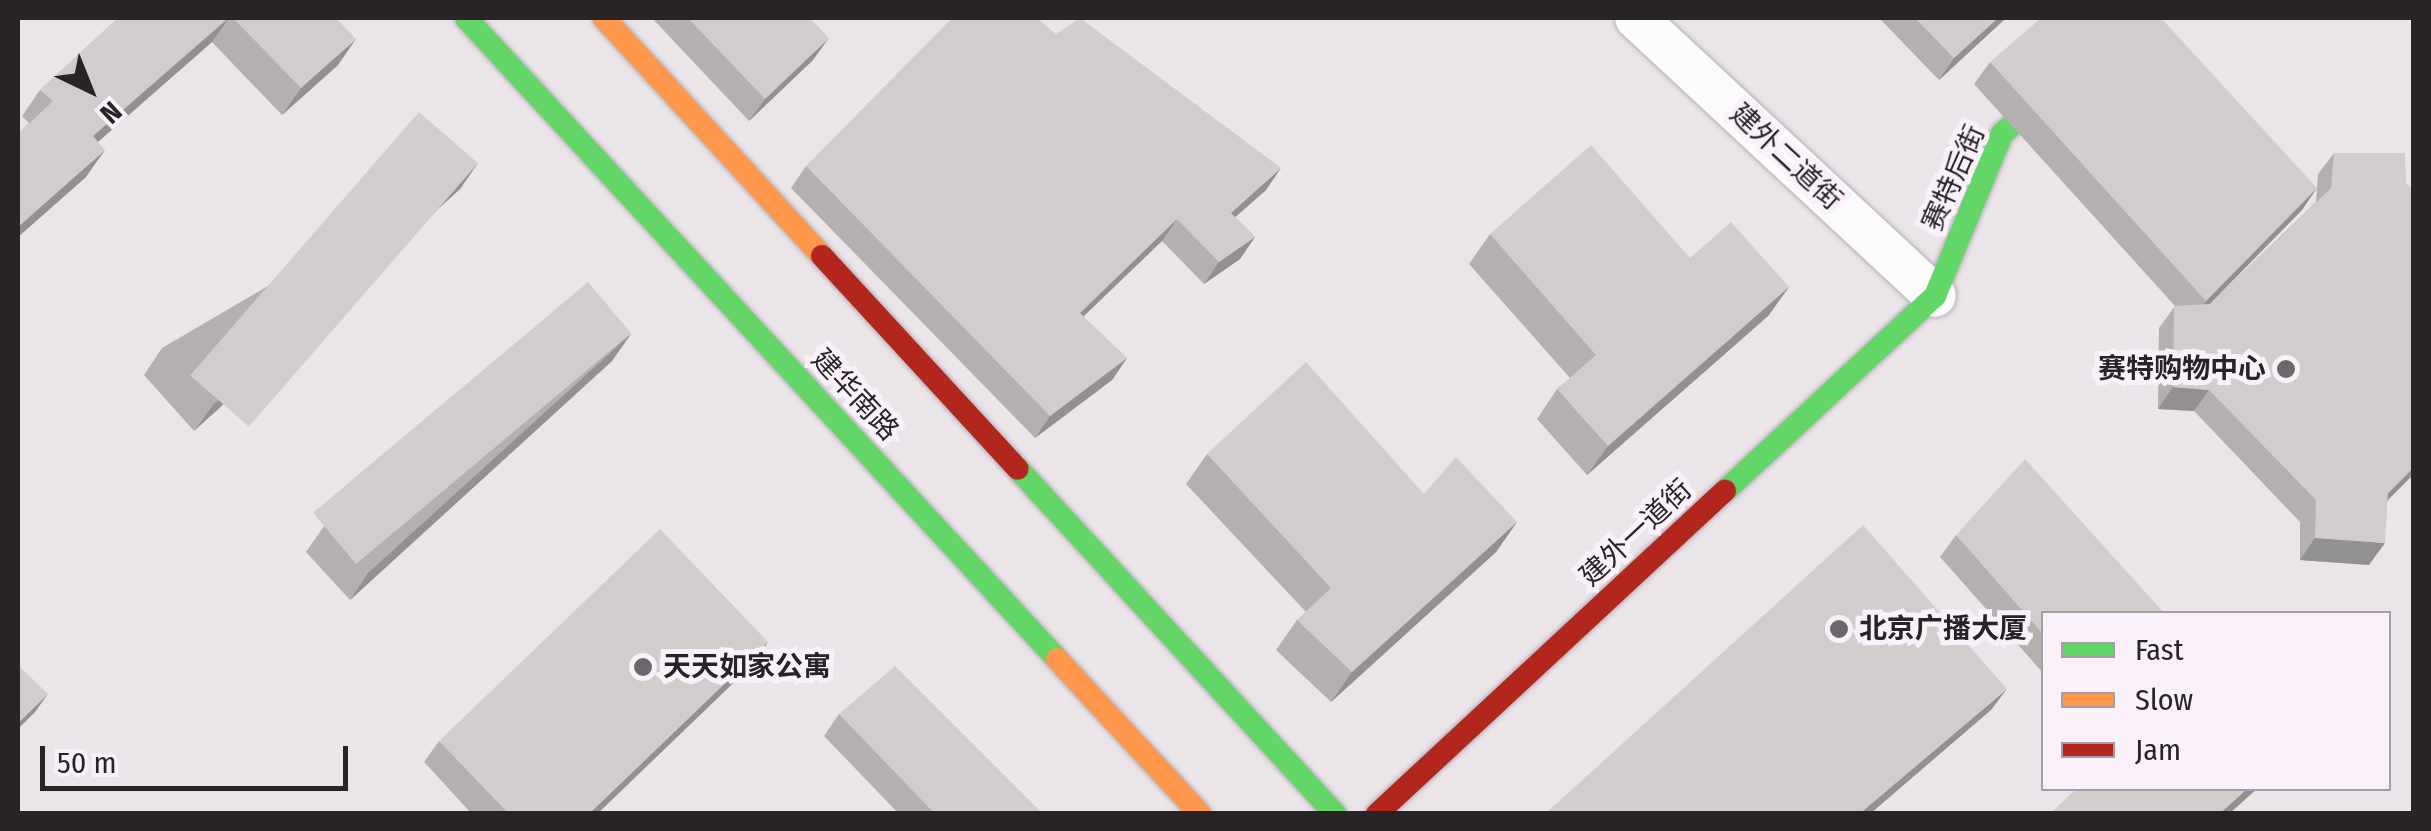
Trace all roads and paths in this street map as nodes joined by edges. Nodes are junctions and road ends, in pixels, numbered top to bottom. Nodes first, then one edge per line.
1 (466, 18) edge
2 (604, 18) edge
3 (1636, 18) edge
4 (2134, 18) edge
5 (1936, 296) junction
6 (1200, 814) edge
7 (1336, 814) edge
8 (1377, 814) edge

1 - 6 street, 建华南路
2 - 7 street
3 - 5 street, 建外二道街
4 - 5 street, 赛特后街
5 - 8 street, 建外一道街

